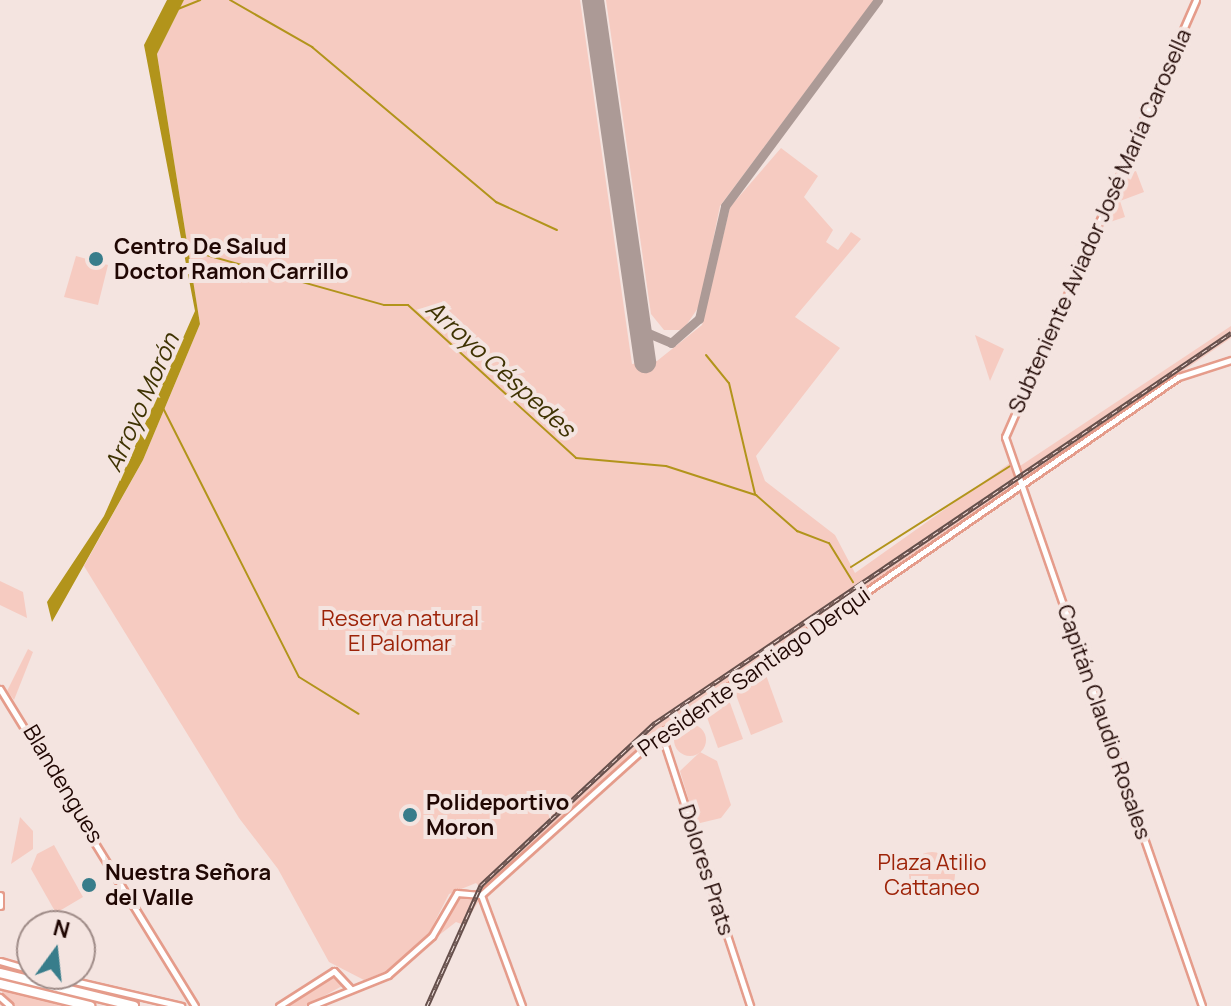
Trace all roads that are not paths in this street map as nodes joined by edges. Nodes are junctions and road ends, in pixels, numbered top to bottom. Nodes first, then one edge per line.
1 (1195, 2) edge
2 (1231, 360) edge
3 (1005, 437) joint
4 (1022, 484) junction
5 (0, 689) edge
6 (661, 733) junction
7 (0, 895) edge
8 (481, 895) junction
9 (2, 904) edge
10 (0, 973) edge
11 (0, 984) edge
12 (96, 986) edge
13 (351, 989) junction
14 (0, 997) edge
15 (10, 1006) edge
16 (90, 1006) edge
17 (134, 1006) edge
18 (181, 1006) edge
19 (195, 1006) edge
20 (279, 1006) edge
21 (311, 1006) edge
22 (522, 1006) edge
23 (750, 1006) edge
24 (1202, 1006) edge

1 - 3 street, Subteniente Aviador José María Carosella
2 - 4 street, Presidente Santiago Derqui
3 - 4 street, Capitán Claudio Rosales
4 - 6 street, Presidente Santiago Derqui
4 - 24 street, Capitán Claudio Rosales
5 - 19 street, Blandengues
6 - 8 street, Presidente Santiago Derqui
6 - 23 street, Dolores Prats
7 - 9 street
8 - 13 street, Presidente Santiago Derqui
8 - 22 street
10 - 17 highway
11 - 16 highway
12 - 18 street
13 - 20 street
13 - 21 street, Presidente Santiago Derqui
14 - 15 street

